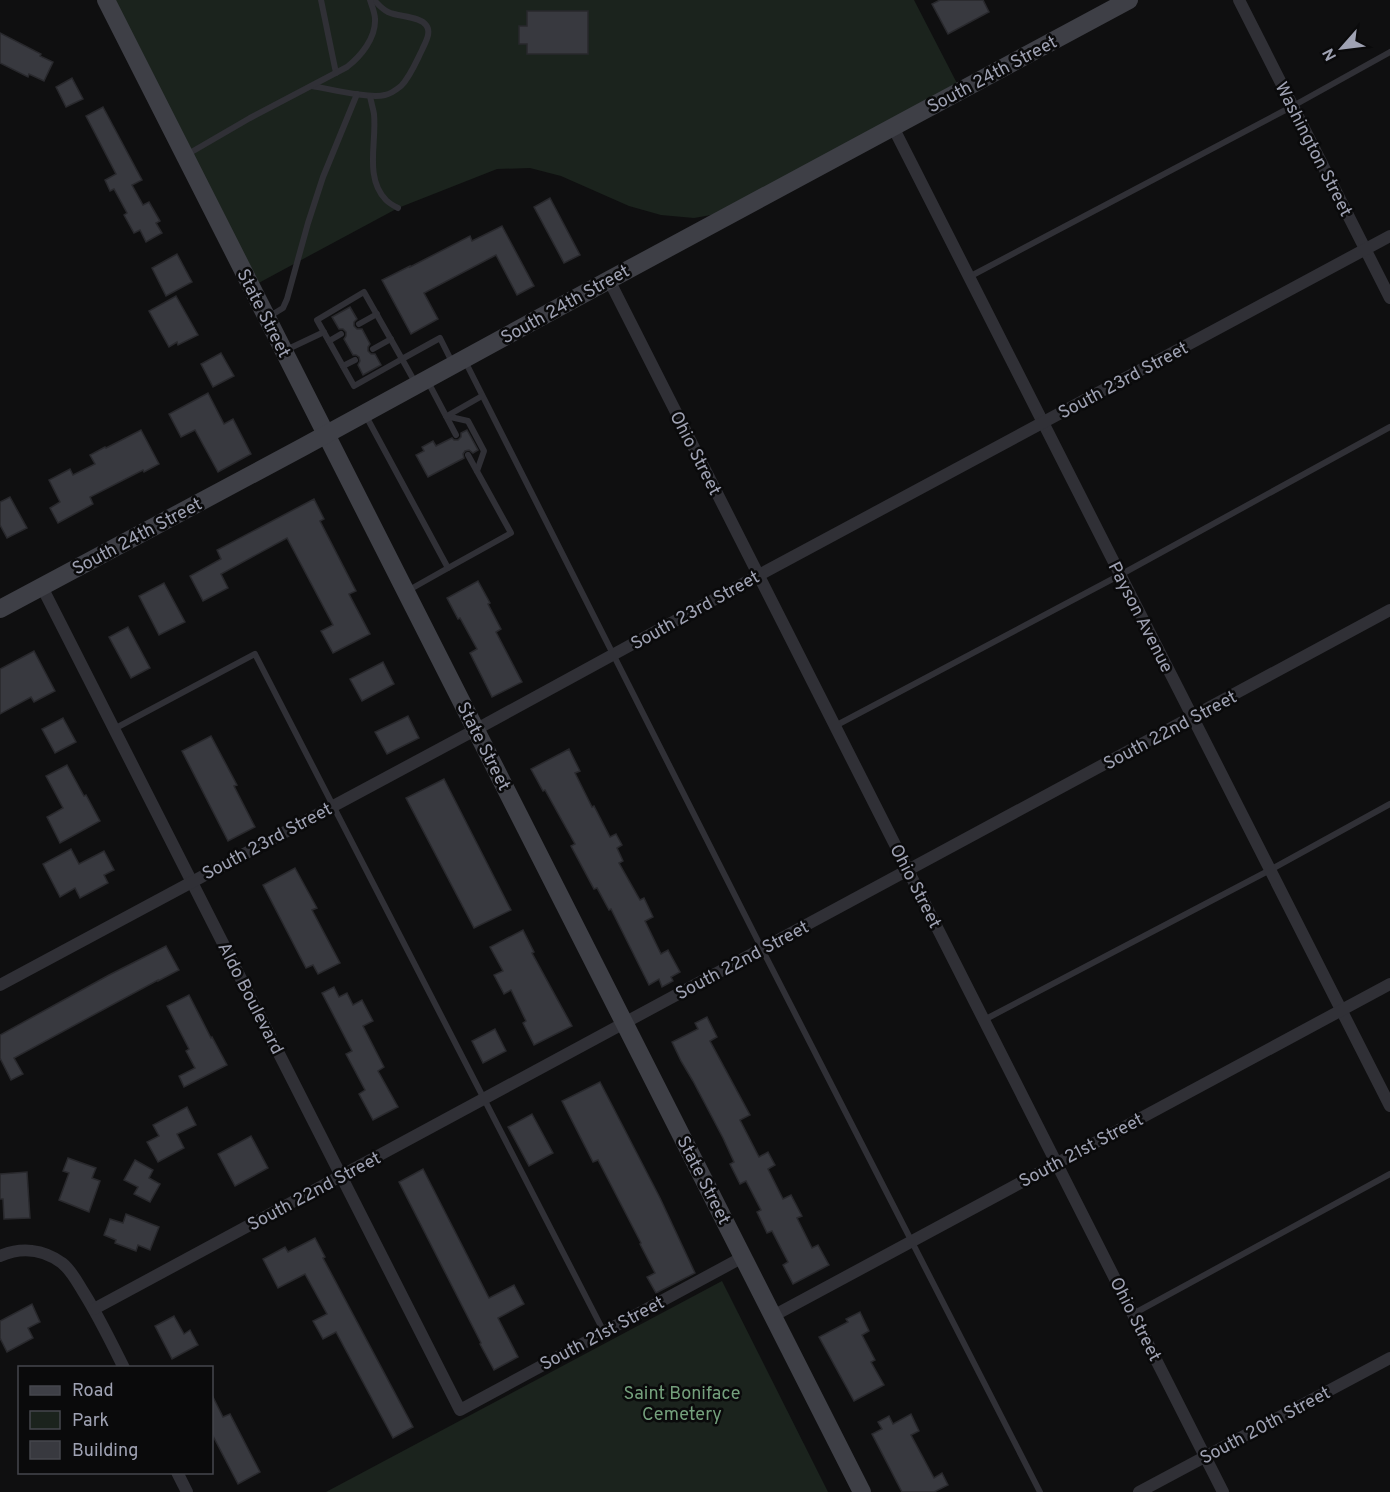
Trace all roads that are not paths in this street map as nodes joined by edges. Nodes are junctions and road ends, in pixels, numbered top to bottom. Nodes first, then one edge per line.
1 (106, 0) edge
2 (321, 0) edge
3 (372, 0) edge
4 (1129, 0) edge
5 (1239, 0) edge
6 (1390, 52) edge
7 (336, 73) junction
8 (312, 86) junction
9 (357, 94) junction
10 (370, 96) junction
11 (1293, 106) junction
12 (893, 127) junction
13 (185, 156) junction
14 (398, 208) dead end
15 (1390, 236) edge
16 (1365, 249) junction
17 (969, 277) junction
18 (609, 280) junction
19 (1390, 298) edge
20 (377, 314) junction
21 (267, 318) junction
22 (359, 324) dead end
23 (324, 332) junction
24 (341, 334) dead end
25 (391, 339) junction
26 (329, 342) junction
27 (373, 349) dead end
28 (284, 351) junction
29 (402, 359) junction
30 (355, 360) dead end
31 (459, 363) junction
32 (343, 366) junction
33 (422, 383) junction
34 (482, 396) junction
35 (365, 414) junction
36 (446, 416) junction
37 (1043, 423) junction
38 (1390, 427) edge
39 (326, 435) junction
40 (456, 435) dead end
41 (468, 455) dead end
42 (477, 471) junction
43 (448, 568) junction
44 (759, 575) junction
45 (1120, 575) junction
46 (42, 587) junction
47 (405, 592) junction
48 (0, 609) edge
49 (1390, 610) edge
50 (613, 655) junction
51 (1193, 717) junction
52 (835, 726) junction
53 (114, 729) junction
54 (476, 730) junction
55 (1390, 804) edge
56 (333, 806) junction
57 (1270, 870) junction
58 (908, 871) junction
59 (192, 881) junction
60 (762, 949) junction
61 (1390, 984) edge
62 (0, 985) edge
63 (1341, 1010) junction
64 (984, 1020) junction
65 (624, 1023) junction
66 (484, 1099) junction
67 (1390, 1106) edge
68 (1057, 1163) junction
69 (1390, 1174) edge
70 (342, 1176) junction
71 (912, 1242) junction
72 (0, 1256) edge
73 (743, 1257) junction
74 (94, 1309) junction
75 (1133, 1314) junction
76 (773, 1316) junction
77 (604, 1332) junction
78 (1390, 1358) edge
79 (123, 1366) edge
80 (460, 1410) joint
81 (1205, 1456) junction
82 (178, 1474) edge
83 (187, 1492) edge
84 (862, 1492) edge
85 (1040, 1492) edge
86 (1139, 1492) edge
87 (1223, 1492) edge

1 - 13 street, State Street
2 - 7 lane
3 - 7 lane
3 - 10 lane
4 - 12 street, South 24th Street
5 - 11 street, Washington Street
6 - 11 lane
7 - 8 lane
8 - 9 lane
8 - 13 lane
9 - 10 lane
9 - 21 lane
10 - 14 lane
11 - 16 street, Washington Street
11 - 17 lane
12 - 17 street, Payson Avenue
12 - 18 street, South 24th Street
13 - 21 street, State Street
15 - 16 street, South 23rd Street
16 - 19 street, Washington Street
16 - 37 street, South 23rd Street
17 - 37 street, Payson Avenue
18 - 31 street, South 24th Street
18 - 44 street, Ohio Street
20 - 22 lane
20 - 23 lane
20 - 25 lane
21 - 28 street, State Street
23 - 26 lane
23 - 28 lane
24 - 26 lane
25 - 27 lane
25 - 29 lane
26 - 32 lane
28 - 39 street, State Street
29 - 31 lane
29 - 32 lane
29 - 33 lane
30 - 32 lane
31 - 33 street, South 24th Street
31 - 34 lane
33 - 35 street, South 24th Street
33 - 36 lane
34 - 36 lane
34 - 50 lane
35 - 39 street, South 24th Street
35 - 43 lane
36 - 40 lane
36 - 42 lane
37 - 44 street, South 23rd Street
37 - 45 street, Payson Avenue
38 - 45 lane
39 - 46 street, South 24th Street
39 - 47 street, State Street
41 - 42 lane
42 - 43 lane
43 - 47 lane
44 - 50 street, South 23rd Street
44 - 52 street, Ohio Street
45 - 51 street, Payson Avenue
45 - 52 lane
46 - 48 street, South 24th Street
46 - 53 street, Aldo Boulevard
47 - 54 street, State Street
49 - 51 street, South 22nd Street
50 - 54 street, South 23rd Street
50 - 60 lane
51 - 57 street, Payson Avenue
51 - 58 street, South 22nd Street
52 - 58 street, Ohio Street
53 - 56 lane
53 - 59 street, Aldo Boulevard
54 - 56 street, South 23rd Street
54 - 65 street, State Street
55 - 57 lane
56 - 59 street, South 23rd Street
56 - 66 lane
57 - 63 street, Payson Avenue
57 - 64 lane
58 - 60 street, South 22nd Street
58 - 64 street, Ohio Street
59 - 62 street, South 23rd Street
59 - 70 street, Aldo Boulevard
60 - 65 street, South 22nd Street
60 - 71 lane
61 - 63 street, South 21st Street
63 - 67 street, Payson Avenue
63 - 68 street, South 21st Street
64 - 68 street, Ohio Street
65 - 66 street, South 22nd Street
65 - 73 street, State Street
66 - 70 street, South 22nd Street
66 - 77 lane
68 - 71 street, South 21st Street
68 - 75 street, Ohio Street
69 - 75 lane
70 - 74 street, South 22nd Street
70 - 80 street, Aldo Boulevard
71 - 76 street, South 21st Street
71 - 85 lane
72 - 74 street
73 - 76 street, State Street
73 - 77 street, South 21st Street
74 - 79 street
75 - 81 street, Ohio Street
76 - 84 street, State Street
77 - 80 street, South 21st Street
78 - 81 street, South 20th Street
81 - 86 street, South 20th Street
81 - 87 street, Ohio Street
82 - 83 street

